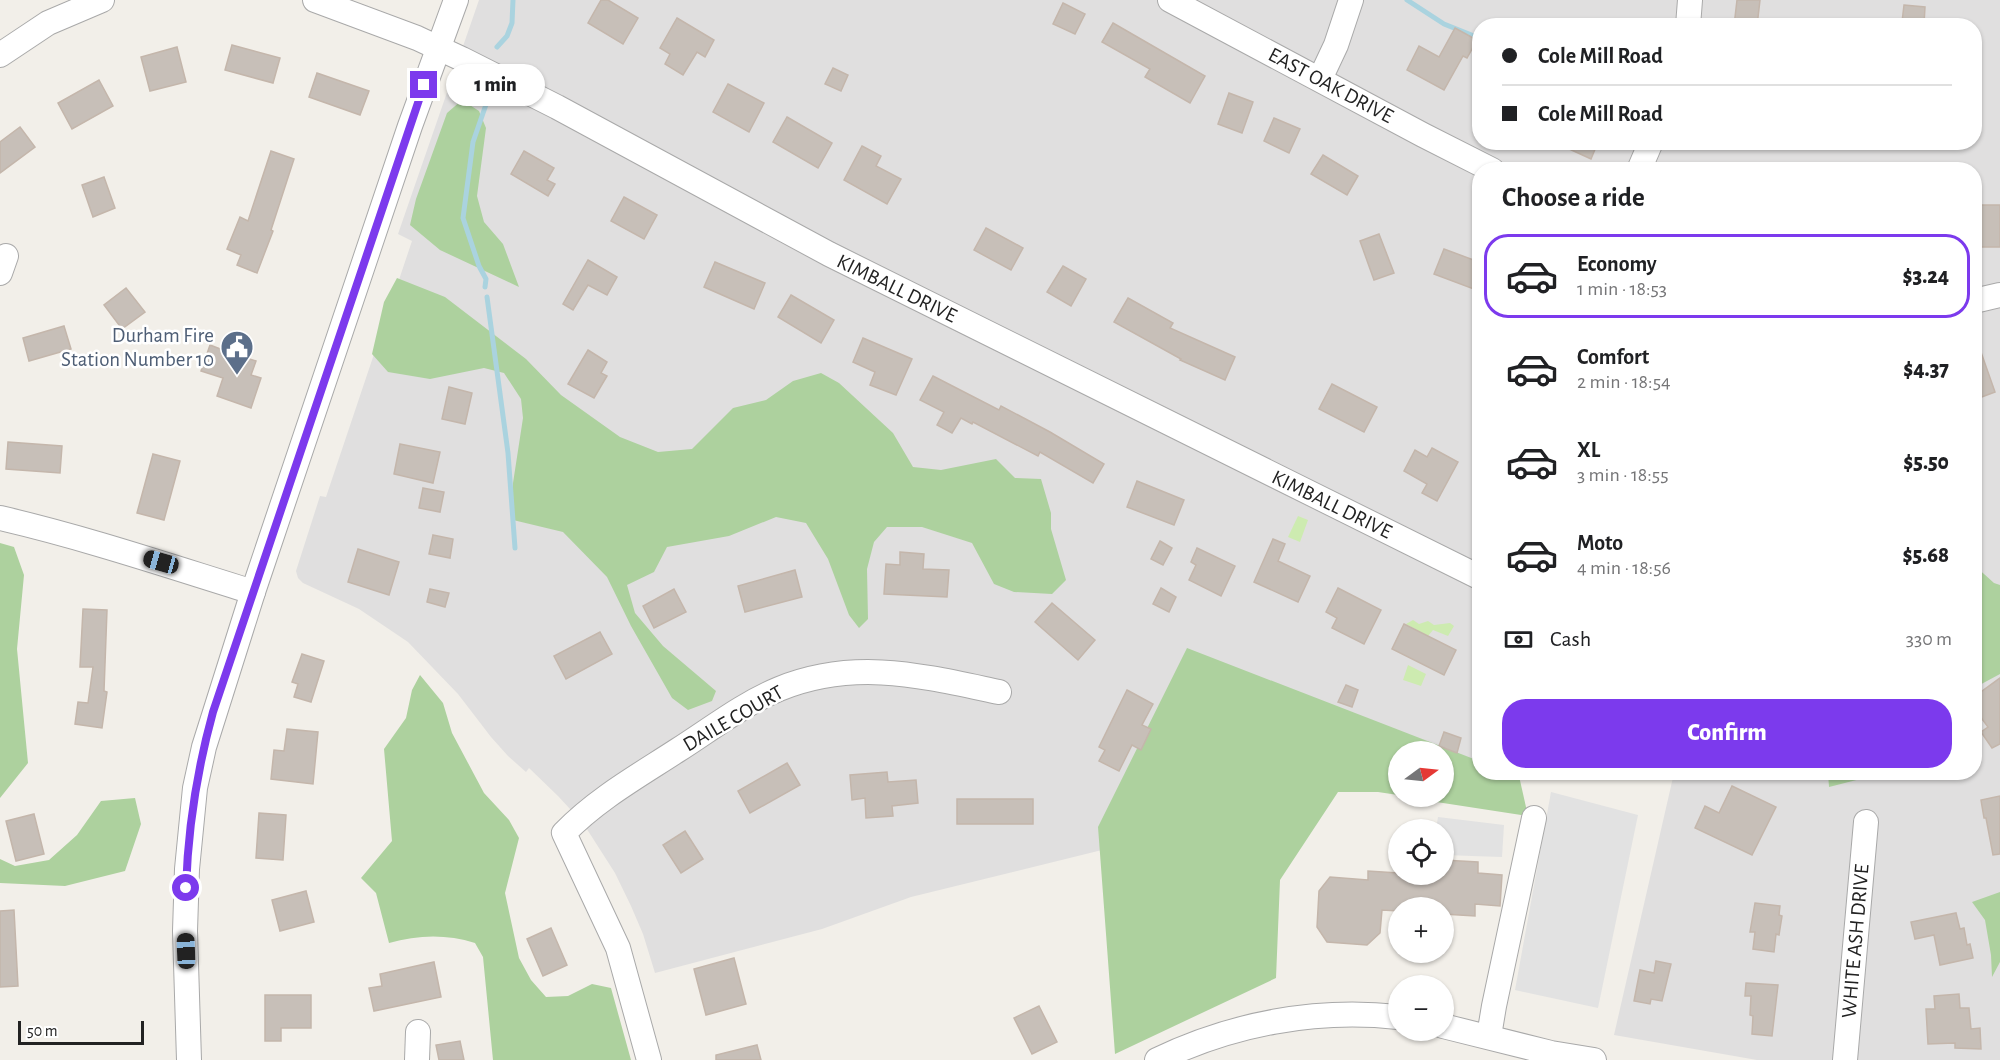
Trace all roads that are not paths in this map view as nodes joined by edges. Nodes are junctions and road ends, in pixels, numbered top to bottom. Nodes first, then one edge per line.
1 (102, 0) edge
2 (315, 0) edge
3 (456, 0) edge
4 (1170, 0) edge
5 (1351, 0) edge
6 (1690, 0) edge
7 (1689, 18) edge
8 (438, 47) junction
9 (0, 55) edge
10 (1320, 79) junction
11 (1476, 162) edge
12 (2000, 295) edge
13 (1982, 299) edge
14 (0, 518) edge
15 (1472, 574) edge
16 (253, 592) junction
17 (999, 692) dead end
18 (1534, 819) dead end
19 (1866, 822) dead end
20 (1388, 1016) edge
21 (1454, 1028) edge
22 (418, 1032) dead end
23 (1490, 1036) junction
24 (189, 1060) edge
25 (417, 1060) edge
26 (649, 1060) edge
27 (1157, 1060) edge
28 (1594, 1060) edge
29 (1845, 1060) edge

1 - 9 street
2 - 8 street, KIMBALL DRIVE
3 - 8 street
4 - 10 street, EAST OAK DRIVE
5 - 10 street
6 - 7 street
8 - 15 street, KIMBALL DRIVE
8 - 16 street
10 - 11 street, EAST OAK DRIVE
12 - 13 street
14 - 16 street
16 - 24 street
17 - 26 street, DAILE COURT
18 - 23 street
19 - 29 street, WHITE ASH DRIVE
20 - 27 street
21 - 23 street
22 - 25 street
23 - 28 street

